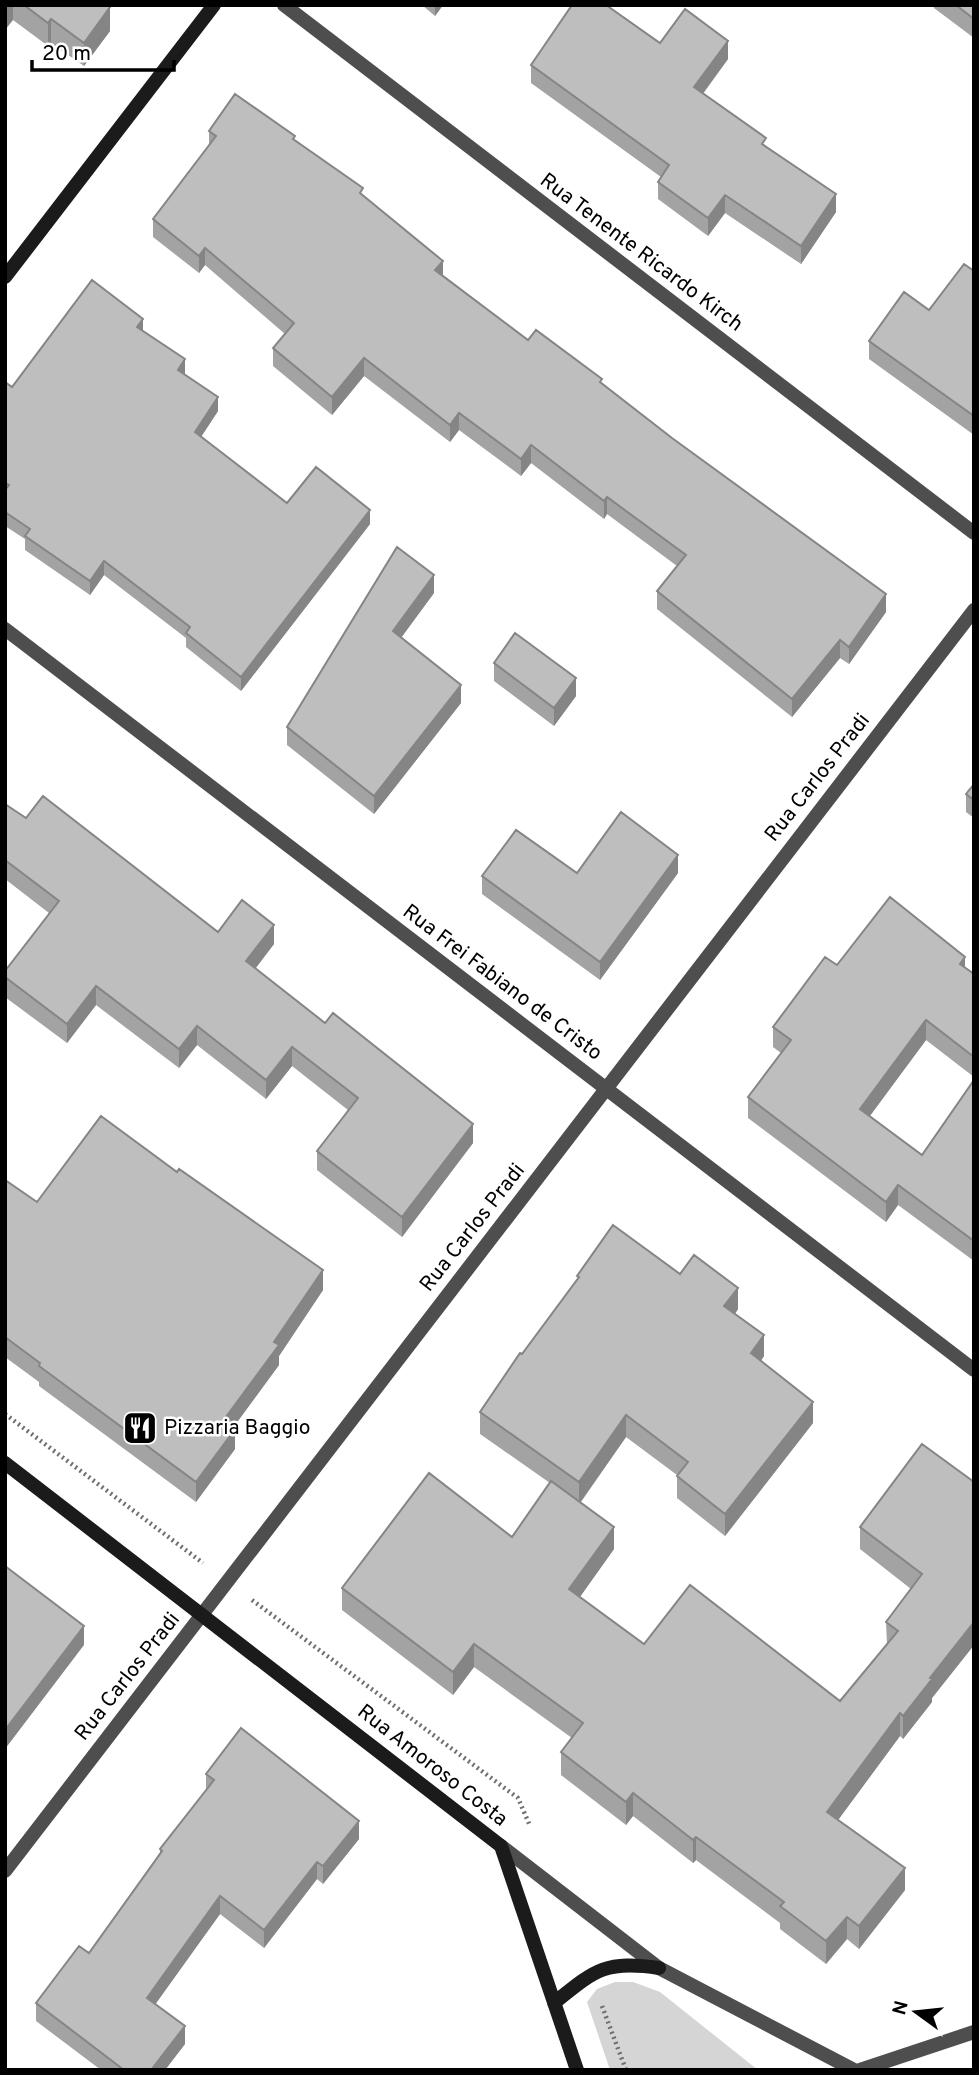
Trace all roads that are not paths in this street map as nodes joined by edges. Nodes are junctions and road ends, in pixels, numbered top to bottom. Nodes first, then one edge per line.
1 (214, 5) edge
2 (284, 5) edge
3 (5, 277) edge
4 (974, 533) edge
5 (974, 610) edge
6 (5, 629) edge
7 (606, 1088) junction
8 (974, 1370) edge
9 (5, 1463) edge
10 (202, 1615) junction
11 (501, 1846) junction
12 (5, 1871) edge
13 (659, 1968) junction
14 (554, 2003) junction
15 (974, 2032) edge
16 (577, 2070) edge
17 (854, 2070) edge
18 (860, 2070) edge

1 - 3 street
2 - 4 street, Rua Tenente Ricardo Kirch
5 - 7 street, Rua Carlos Pradi
6 - 7 street, Rua Frei Fabiano de Cristo
7 - 8 street, Rua Frei Fabiano de Cristo
7 - 10 street, Rua Carlos Pradi
9 - 10 street, Rua Amoroso Costa
10 - 11 street, Rua Amoroso Costa
10 - 12 street, Rua Carlos Pradi
11 - 13 street, Rua Amoroso Costa
11 - 14 street
13 - 14 street
13 - 17 street, Rua Amoroso Costa
14 - 16 street
15 - 18 street

